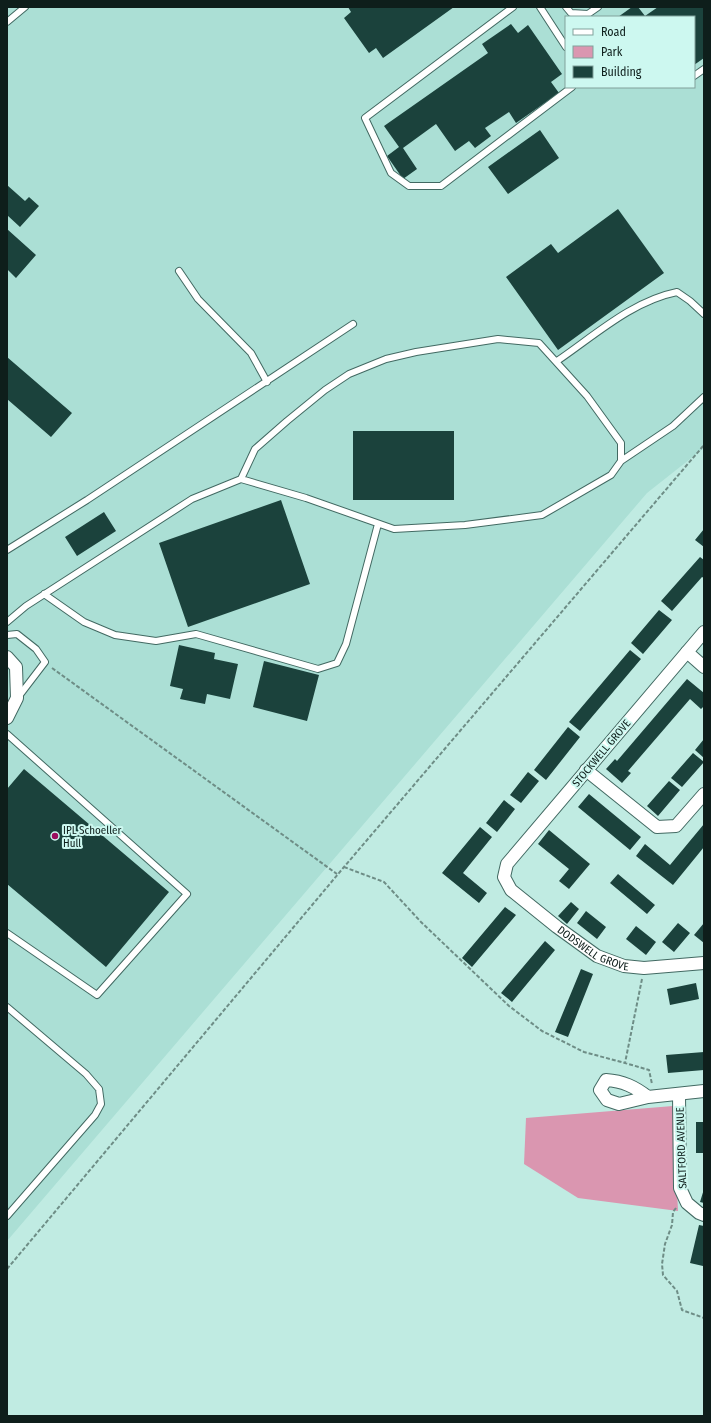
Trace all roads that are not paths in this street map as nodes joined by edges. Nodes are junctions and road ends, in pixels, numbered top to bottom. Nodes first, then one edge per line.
1 (25, 7) edge
2 (513, 7) edge
3 (540, 7) edge
4 (566, 7) edge
5 (598, 7) edge
6 (589, 16) edge
7 (7, 22) edge
8 (565, 45) edge
9 (704, 69) edge
10 (695, 75) edge
11 (571, 88) edge
12 (179, 271) dead end
13 (704, 314) edge
14 (353, 324) dead end
15 (557, 362) junction
16 (267, 382) junction
17 (704, 397) edge
18 (621, 461) junction
19 (241, 479) junction
20 (378, 524) junction
21 (7, 550) edge
22 (44, 594) junction
23 (7, 622) edge
24 (704, 632) edge
25 (7, 635) edge
26 (687, 652) junction
27 (7, 657) edge
28 (704, 666) edge
29 (17, 698) junction
30 (7, 718) edge
31 (7, 734) edge
32 (586, 770) junction
33 (704, 794) edge
34 (504, 877) joint
35 (7, 933) edge
36 (704, 963) edge
37 (7, 1007) edge
38 (704, 1090) edge
39 (679, 1094) junction
40 (652, 1097) road end
41 (704, 1215) edge
42 (7, 1216) edge

1 - 7 lane
2 - 11 lane
3 - 8 lane
4 - 6 lane
5 - 6 lane
9 - 10 lane
12 - 16 lane
13 - 15 lane
14 - 16 lane
15 - 18 lane
15 - 19 lane
16 - 21 lane
17 - 18 lane
18 - 20 lane
19 - 20 lane
19 - 22 lane
20 - 22 lane
22 - 23 lane
24 - 26 street, STOCKWELL GROVE
25 - 29 lane
26 - 28 street
26 - 32 street, STOCKWELL GROVE
27 - 29 street
29 - 30 street
31 - 35 lane
32 - 33 street
32 - 34 street, STOCKWELL GROVE
34 - 36 street, DODSWELL GROVE
37 - 42 lane
38 - 39 street
39 - 40 street
39 - 41 street, SALTFORD AVENUE

